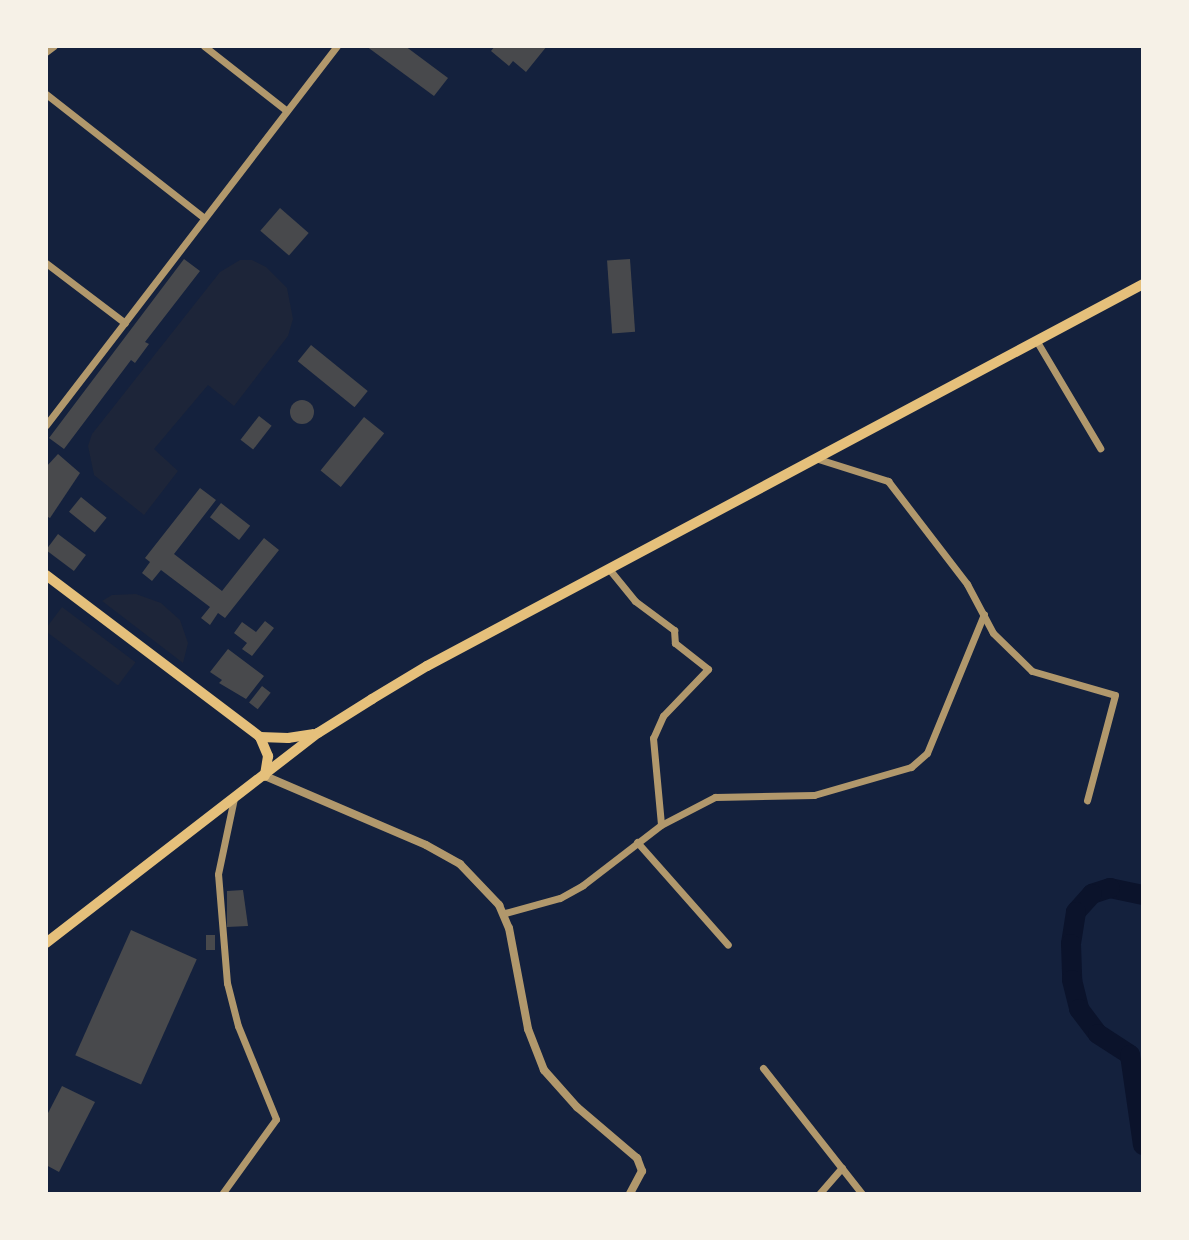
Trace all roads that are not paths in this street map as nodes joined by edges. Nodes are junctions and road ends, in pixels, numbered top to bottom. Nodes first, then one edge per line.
1 (54, 46) edge
2 (204, 46) edge
3 (337, 46) edge
4 (46, 52) edge
5 (46, 94) edge
6 (287, 111) junction
7 (204, 218) junction
8 (46, 263) edge
9 (1143, 284) edge
10 (125, 323) junction
11 (1036, 340) junction
12 (46, 425) edge
13 (1100, 448) dead end
14 (815, 458) junction
15 (609, 569) junction
16 (46, 575) edge
17 (984, 614) junction
18 (318, 733) junction
19 (260, 737) junction
20 (265, 776) junction
21 (234, 798) junction
22 (1087, 800) dead end
23 (661, 825) junction
24 (637, 842) junction
25 (505, 913) junction
26 (46, 943) edge
27 (728, 945) dead end
28 (763, 1068) dead end
29 (842, 1168) junction
30 (222, 1194) edge
31 (630, 1194) edge
32 (819, 1194) edge
33 (862, 1194) edge

1 - 4 street
2 - 6 street
3 - 6 street
5 - 7 street
6 - 7 street
7 - 10 street
8 - 10 street
9 - 11 main road
10 - 12 street
11 - 13 street
11 - 14 main road
14 - 15 main road
14 - 17 street
15 - 18 main road
15 - 23 street
16 - 19 main road
17 - 22 street
17 - 23 street
18 - 19 main road
18 - 20 main road
19 - 20 main road
20 - 21 main road
20 - 25 street
21 - 26 main road
21 - 30 street
23 - 24 street
24 - 25 street
24 - 27 street
25 - 31 street
28 - 29 street
29 - 32 street
29 - 33 street

